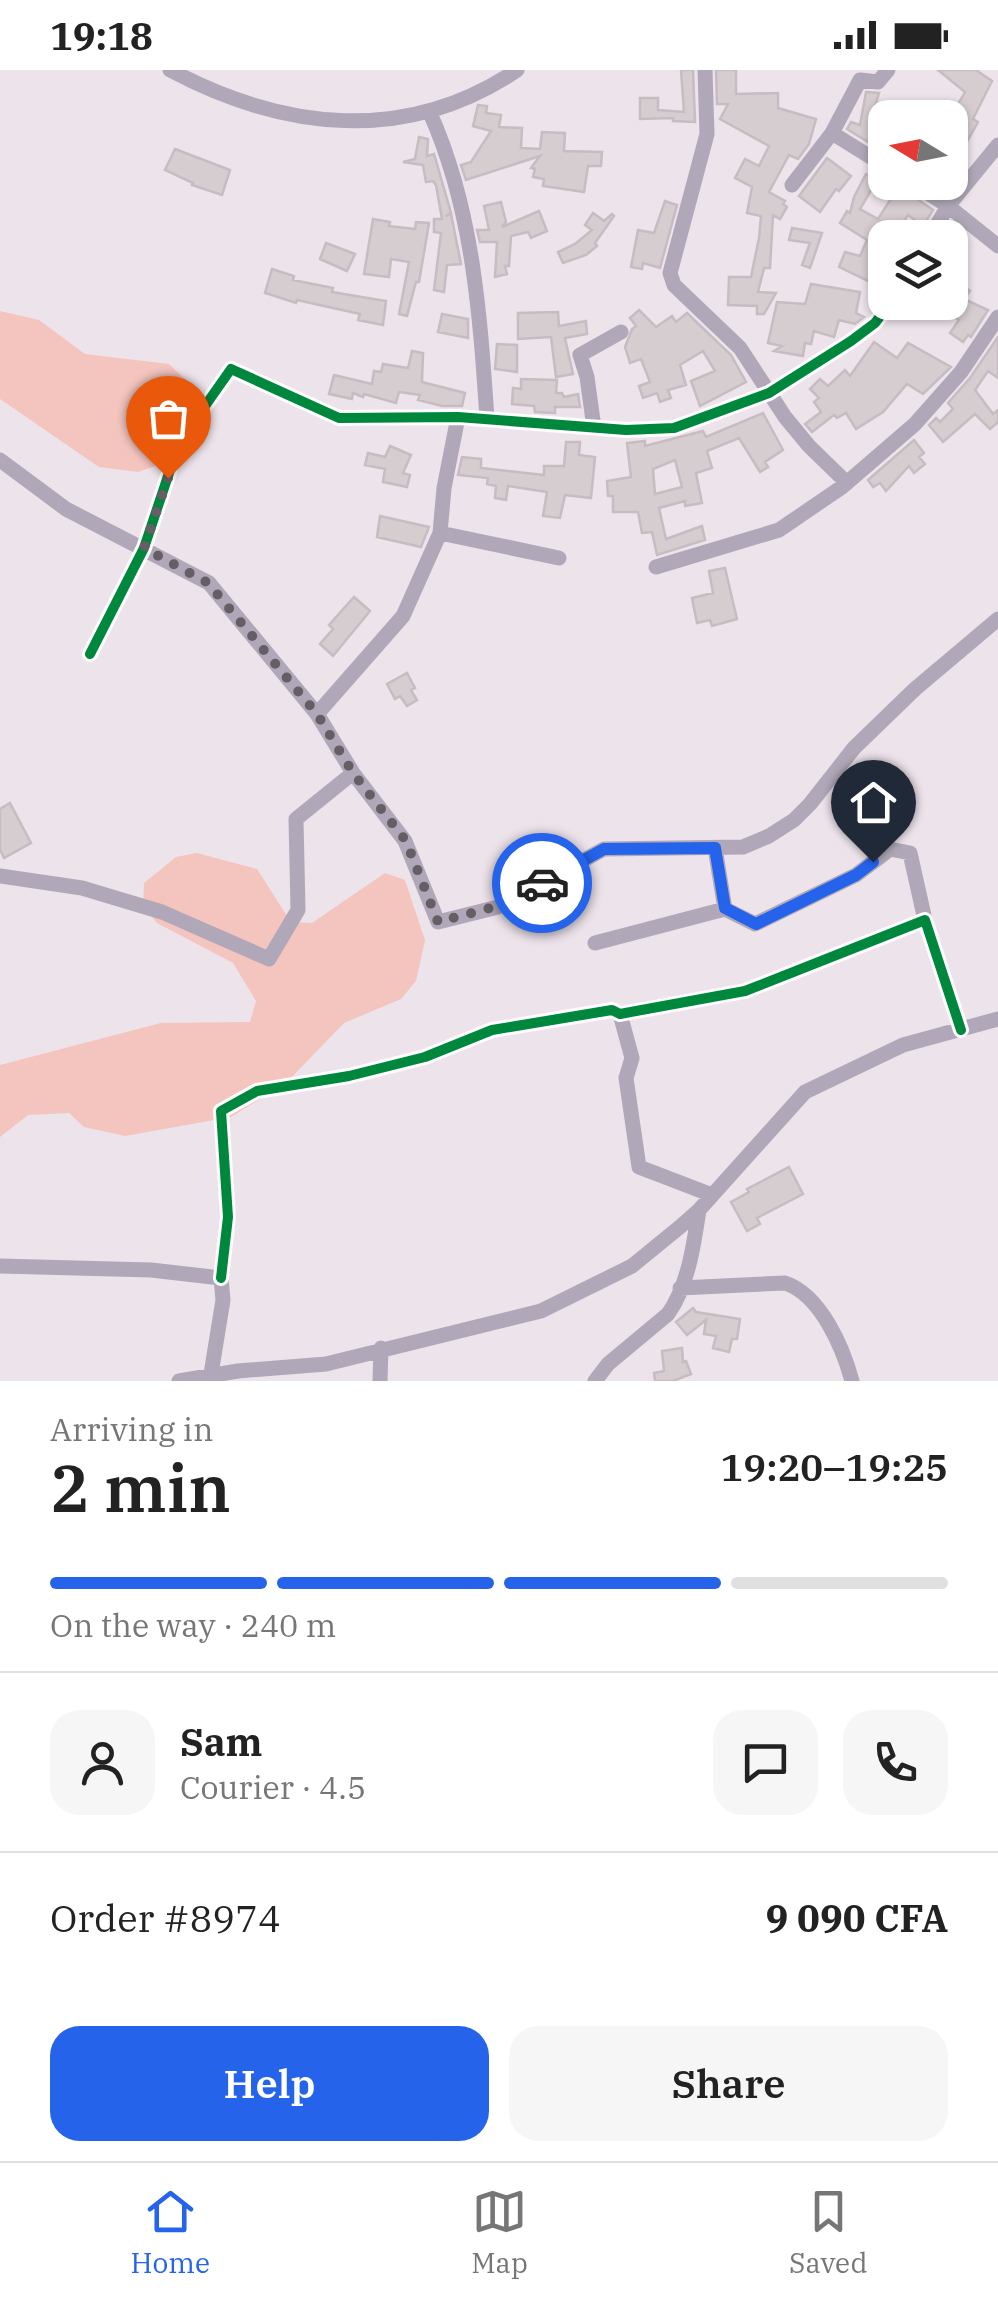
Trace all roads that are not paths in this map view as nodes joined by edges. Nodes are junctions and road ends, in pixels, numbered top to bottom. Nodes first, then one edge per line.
1 (170, 70) edge
2 (516, 70) edge
3 (705, 70) edge
4 (888, 70) edge
5 (430, 112) junction
6 (832, 134) junction
7 (998, 145) edge
8 (868, 156) edge
9 (792, 186) dead end
10 (939, 200) edge
11 (948, 206) junction
12 (940, 220) edge
13 (998, 246) edge
14 (998, 318) edge
15 (874, 320) edge
16 (621, 332) dead end
17 (769, 393) junction
18 (458, 417) junction
19 (486, 419) junction
20 (594, 428) junction
21 (0, 460) edge
22 (847, 482) junction
23 (440, 532) junction
24 (144, 548) junction
25 (558, 558) dead end
26 (656, 567) dead end
27 (998, 618) edge
28 (90, 654) dead end
29 (317, 714) junction
30 (353, 773) junction
31 (715, 848) junction
32 (0, 876) edge
33 (725, 908) junction
34 (925, 920) junction
35 (595, 944) dead end
36 (620, 1014) junction
37 (998, 1019) edge
38 (961, 1030) junction
39 (712, 1194) junction
40 (699, 1210) junction
41 (0, 1266) edge
42 (221, 1278) junction
43 (680, 1288) junction
44 (381, 1348) junction
45 (326, 1364) junction
46 (204, 1377) edge
47 (179, 1381) edge
48 (318, 1381) edge
49 (380, 1381) edge
50 (596, 1381) edge
51 (852, 1381) edge

1 - 5 street
2 - 5 street
3 - 17 street
4 - 6 street
5 - 19 street
6 - 8 street
6 - 9 street
7 - 11 street
10 - 11 street
11 - 12 street
11 - 13 street
14 - 22 street
15 - 17 street
16 - 20 street
17 - 20 street
17 - 22 street
18 - 19 street
18 - 23 street
18 - 24 street
19 - 20 street
21 - 24 street
22 - 26 street
23 - 25 street
23 - 29 street
24 - 28 street
24 - 29 street
27 - 31 street
29 - 30 street
30 - 31 street
30 - 32 street
31 - 33 street
33 - 34 street
33 - 35 street
34 - 36 street
34 - 38 street
36 - 39 street
36 - 42 street
37 - 38 street
38 - 39 street
39 - 40 street
40 - 43 street
40 - 44 street
41 - 42 street
42 - 46 street
43 - 50 street
43 - 51 street
44 - 45 street
44 - 49 street
45 - 46 street
45 - 48 street
46 - 47 street

